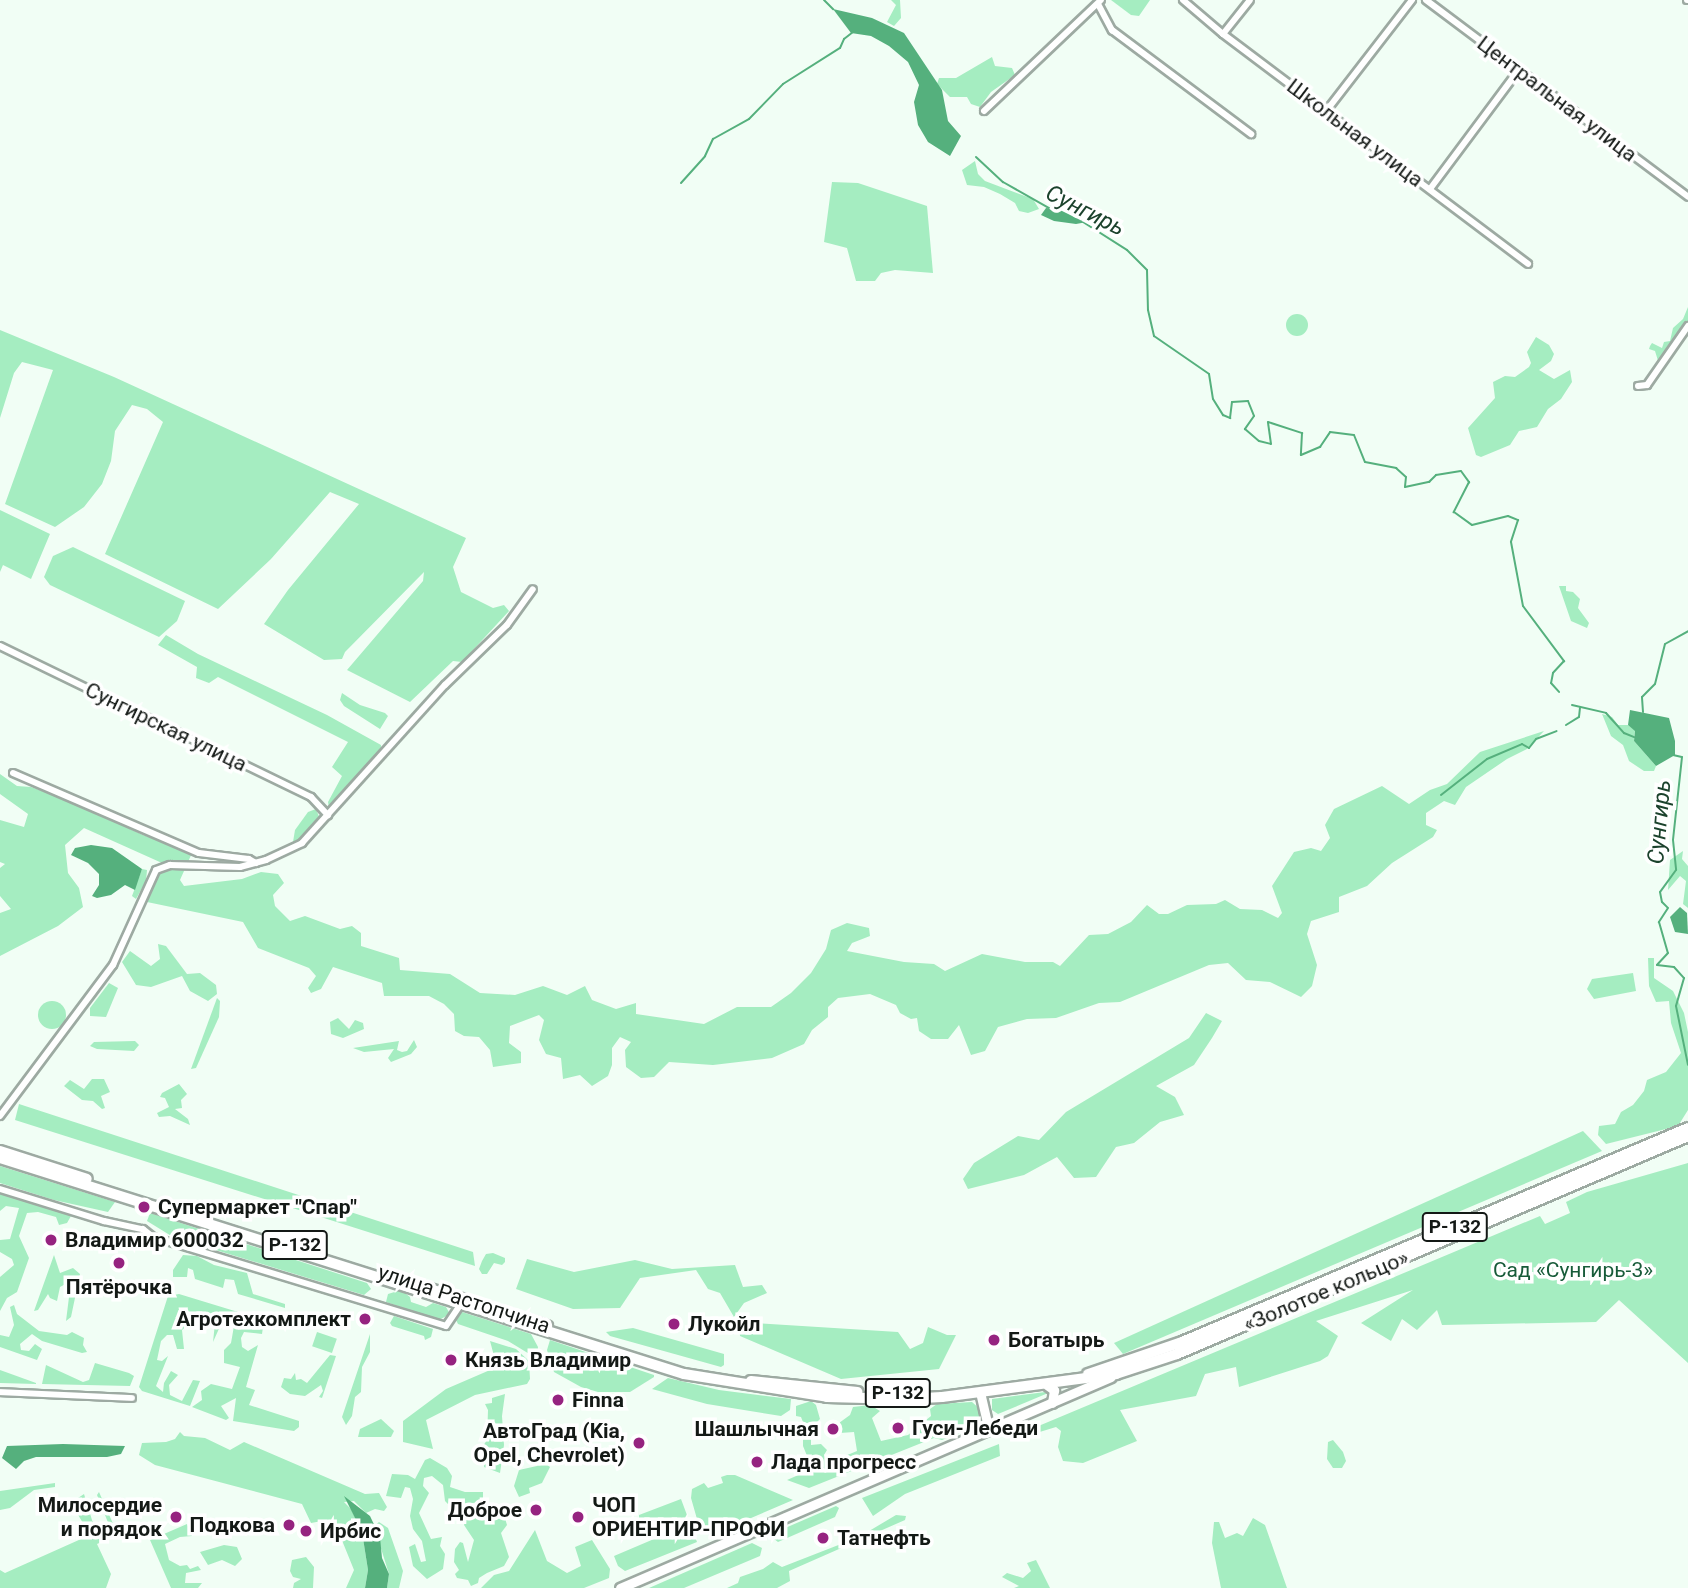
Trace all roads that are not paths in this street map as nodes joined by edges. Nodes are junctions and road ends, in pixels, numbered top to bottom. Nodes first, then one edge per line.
1 (1090, 0) edge
2 (1183, 0) edge
3 (1250, 0) edge
4 (1412, 0) edge
5 (1426, 0) edge
6 (1100, 2) edge
7 (1223, 34) junction
8 (1518, 71) junction
9 (1327, 110) junction
10 (984, 111) dead end
11 (1251, 135) dead end
12 (1430, 189) junction
13 (1688, 197) edge
14 (1528, 264) dead end
15 (1688, 326) edge
16 (1638, 386) dead end
17 (533, 589) dead end
18 (0, 646) edge
19 (13, 773) dead end
20 (328, 815) junction
21 (256, 863) junction
22 (0, 1116) edge
23 (1688, 1128) edge
24 (1688, 1136) edge
25 (0, 1151) edge
26 (0, 1158) edge
27 (0, 1189) edge
28 (460, 1305) junction
29 (1222, 1326) joint
30 (1116, 1374) junction
31 (1047, 1385) junction
32 (0, 1392) edge
33 (980, 1392) junction
34 (132, 1398) dead end
35 (1052, 1403) junction
36 (989, 1430) junction
37 (620, 1588) edge

1 - 6 street
2 - 7 street, Школьная улица
3 - 7 street
4 - 9 street
5 - 8 street, Центральная улица
6 - 10 street
6 - 11 street
7 - 9 street, Школьная улица
8 - 12 street
8 - 13 street, Центральная улица
9 - 12 street, Школьная улица
12 - 14 street, Школьная улица
15 - 16 street
17 - 20 street
18 - 20 street, Сунгирская улица
19 - 21 street
20 - 21 street
21 - 22 street
23 - 29 highway, «Золотое кольцо» / Р-132
24 - 30 highway, «Золотое кольцо» / Р-132
25 - 33 highway, улица Растопчина / Р-132
26 - 28 highway, улица Растопчина / Р-132
27 - 28 street, улица Растопчина
28 - 33 highway, улица Растопчина / Р-132
29 - 31 highway, улица Растопчина / Р-132
30 - 31 highway, улица Растопчина / Р-132
30 - 35 main road
31 - 33 highway, улица Растопчина / Р-132
31 - 35 main road
32 - 34 street
33 - 36 main road
35 - 36 main road
36 - 37 main road

